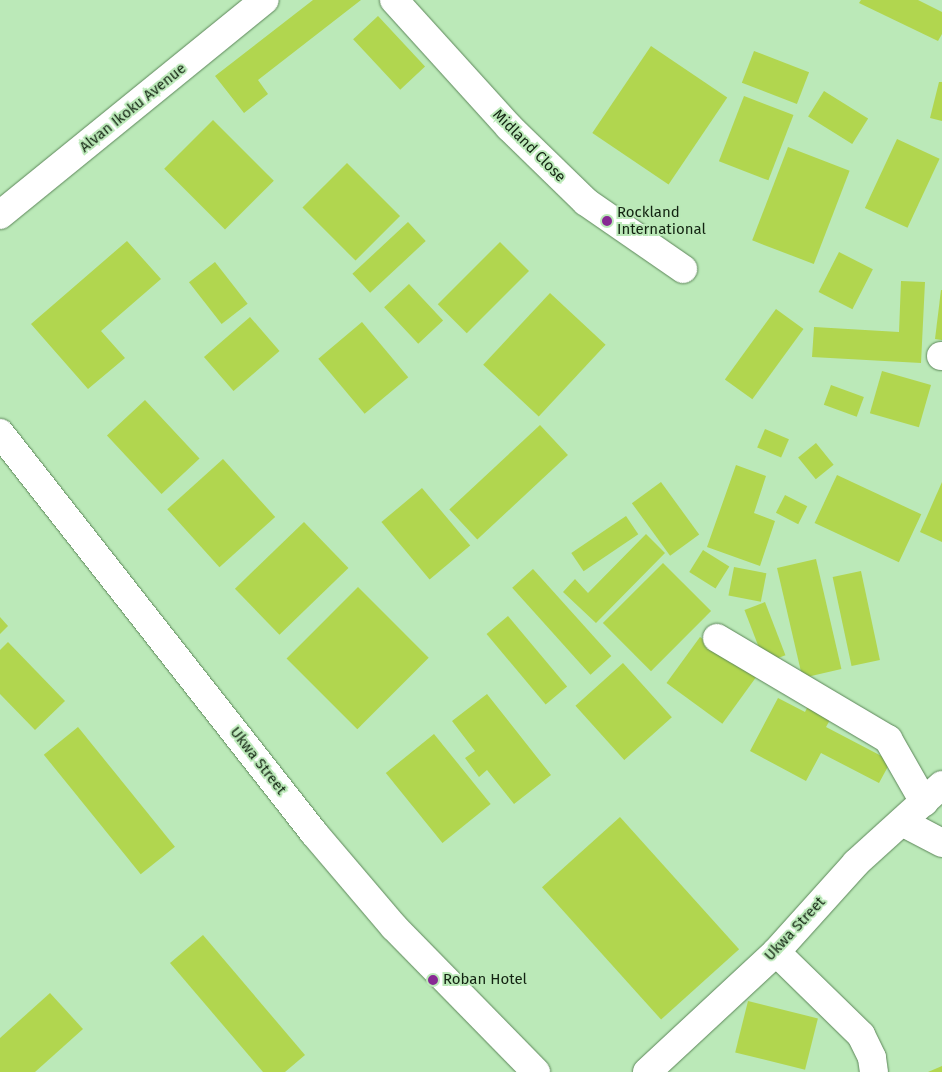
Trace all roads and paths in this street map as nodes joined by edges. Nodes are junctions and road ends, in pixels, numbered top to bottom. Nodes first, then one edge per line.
1 (265, 0) edge
2 (394, 0) edge
3 (0, 215) edge
4 (683, 269) dead end
5 (0, 433) edge
6 (717, 638) dead end
7 (933, 794) edge
8 (902, 822) junction
9 (942, 842) edge
10 (776, 952) junction
11 (536, 1072) edge
12 (647, 1072) edge
13 (874, 1072) edge

1 - 3 street, Alvan Ikoku Avenue
2 - 4 street, Midland Close
5 - 11 street, Ukwa Street
6 - 7 street
7 - 8 street, Ukwa Street
8 - 9 street
8 - 10 street, Ukwa Street
10 - 12 street, Ukwa Street
10 - 13 street

